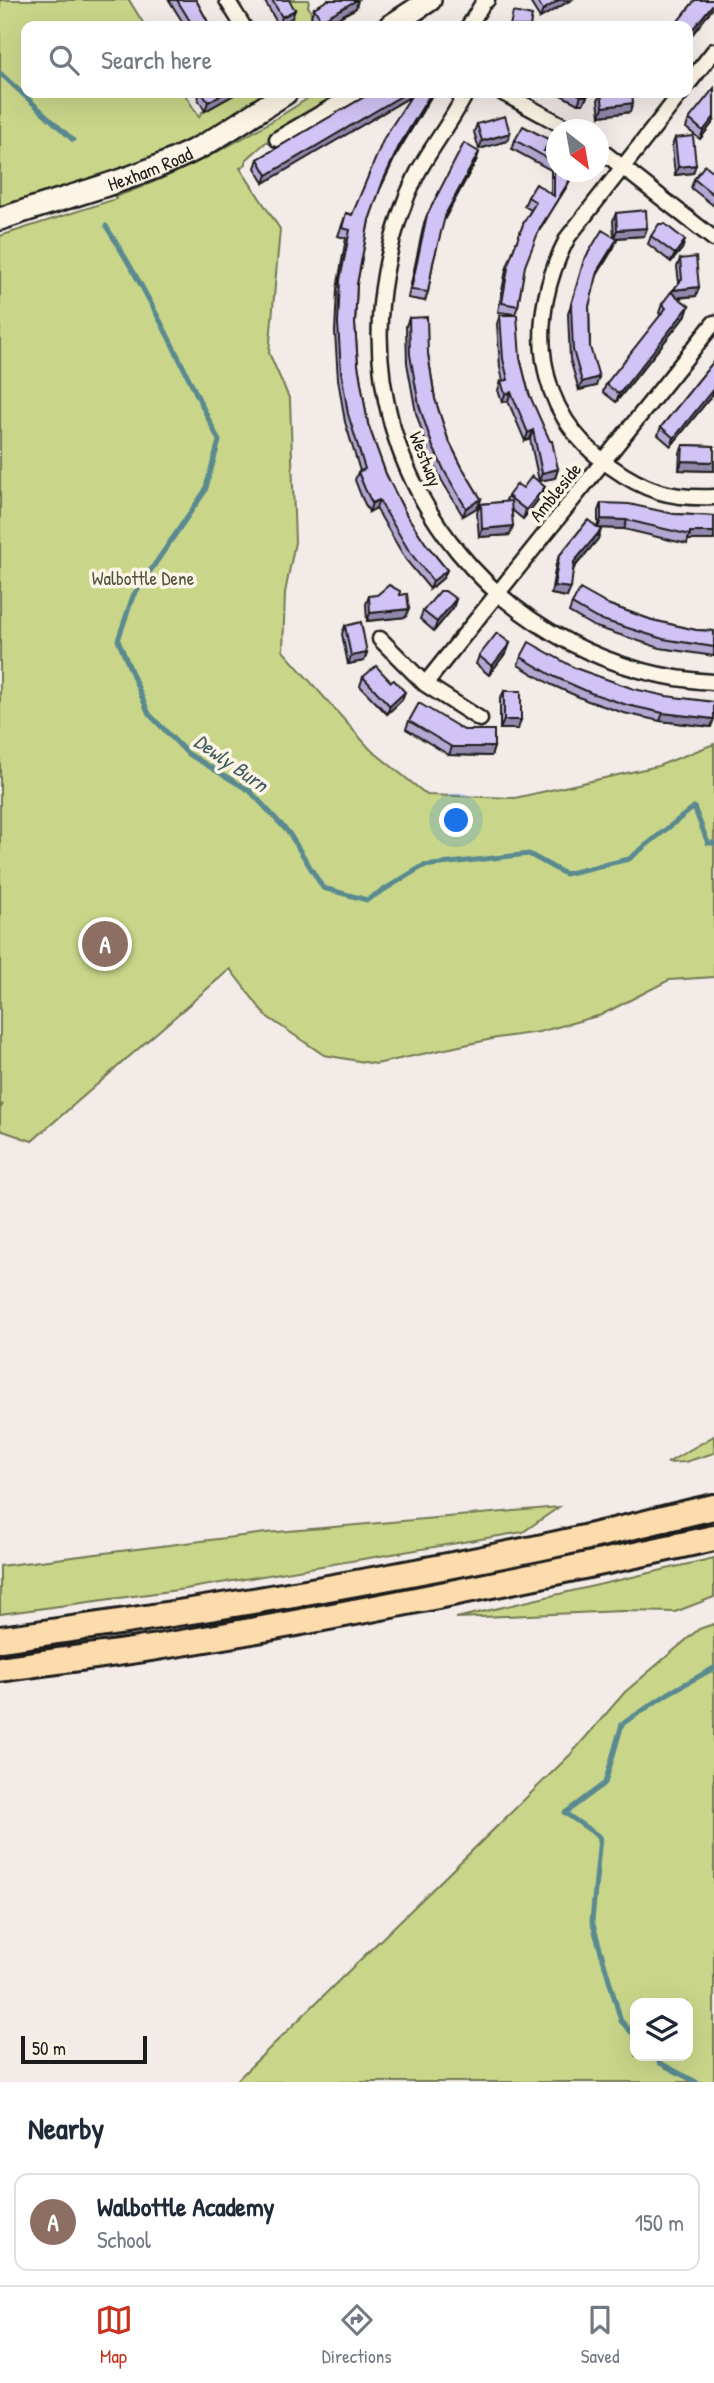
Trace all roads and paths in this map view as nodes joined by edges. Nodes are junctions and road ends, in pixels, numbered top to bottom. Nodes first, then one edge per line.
1 (227, 0) edge
2 (487, 0) edge
3 (424, 2) edge
4 (240, 21) edge
5 (402, 21) edge
6 (472, 21) edge
7 (714, 51) edge
8 (693, 78) edge
9 (278, 98) edge
10 (347, 98) edge
11 (463, 98) edge
12 (512, 98) edge
13 (677, 98) edge
14 (550, 119) edge
15 (277, 139) dead end
16 (609, 157) edge
17 (622, 167) junction
18 (0, 219) edge
19 (714, 239) edge
20 (714, 323) edge
21 (603, 462) junction
22 (714, 497) edge
23 (498, 593) junction
24 (380, 639) dead end
25 (714, 682) edge
26 (425, 684) junction
27 (480, 719) dead end
28 (714, 1507) edge
29 (714, 1538) edge
30 (0, 1639) edge
31 (0, 1669) edge

1 - 4 street
2 - 6 street
3 - 5 main road
7 - 8 street
9 - 18 main road, Hexham Road
10 - 15 street
11 - 23 street, Westway
12 - 14 street
13 - 17 street
16 - 17 street
17 - 19 street
17 - 21 street
20 - 21 street, Ambleside
21 - 22 street
21 - 23 street, Ambleside
23 - 25 street, Westway
23 - 26 street, Ambleside
24 - 26 street
26 - 27 street
28 - 30 highway
29 - 31 highway

